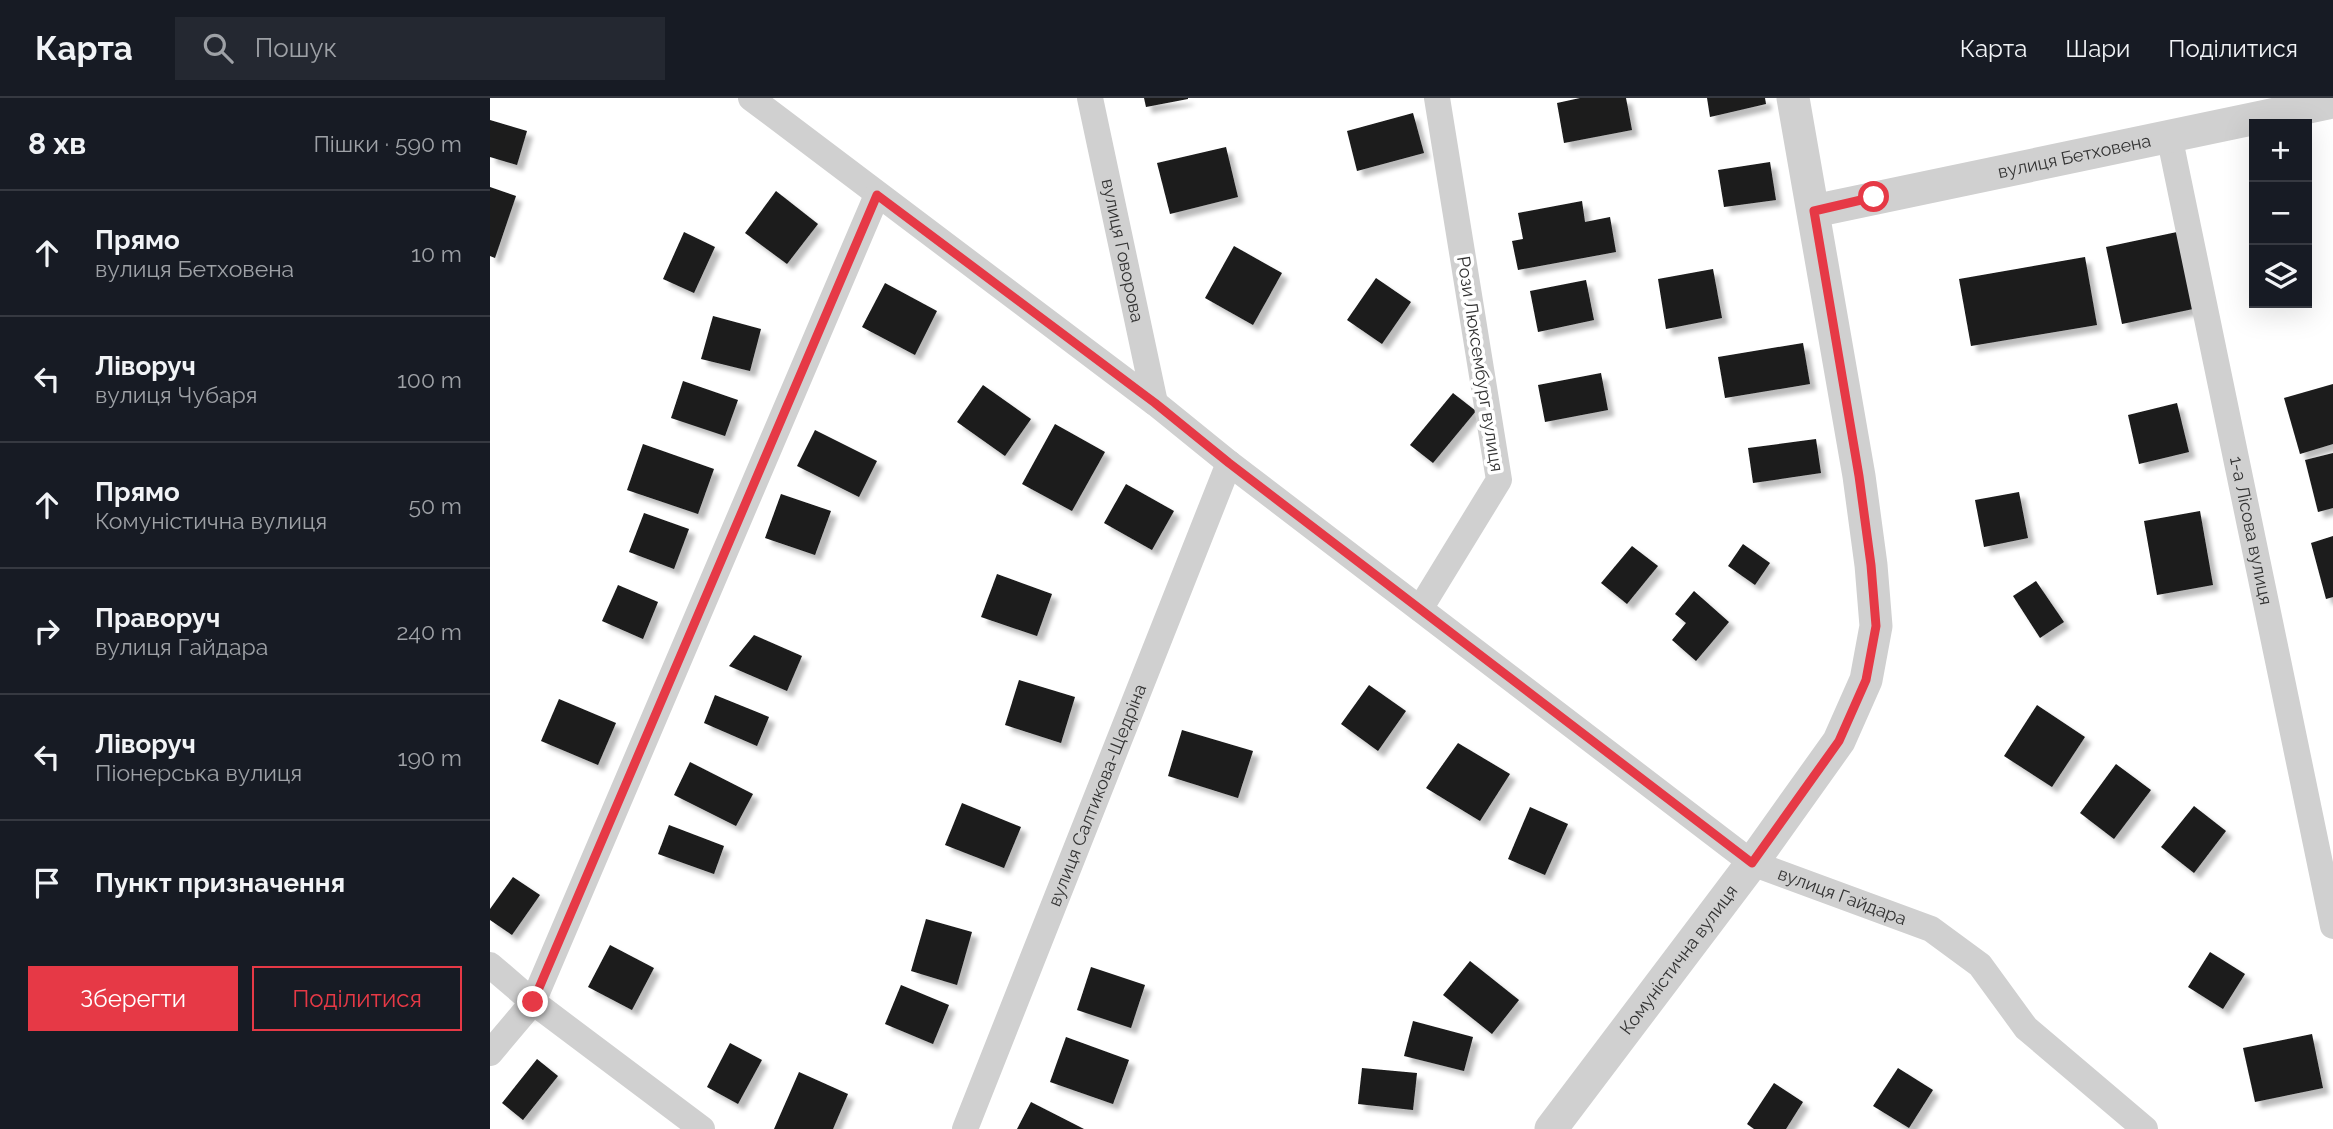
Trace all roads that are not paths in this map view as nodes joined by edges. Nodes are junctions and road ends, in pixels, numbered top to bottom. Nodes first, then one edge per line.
1 (751, 98) edge
2 (1090, 98) edge
3 (1437, 98) edge
4 (1793, 98) edge
5 (2333, 102) edge
6 (2169, 135) junction
7 (877, 195) junction
8 (1814, 211) junction
9 (1155, 403) junction
10 (1229, 463) junction
11 (1420, 610) junction
12 (1752, 863) junction
13 (2333, 926) edge
14 (490, 965) edge
15 (533, 1002) junction
16 (490, 1053) edge
17 (702, 1129) edge
18 (965, 1129) edge
19 (1551, 1129) edge
20 (2145, 1129) edge

1 - 7 street, вулиця Гайдара
2 - 9 street, вулиця Говорова
3 - 11 street, Рози Люксембург вулиця
4 - 8 street, Комуністична вулиця
5 - 6 street, вулиця Бетховена
6 - 8 street, вулиця Бетховена
6 - 13 street, 1-а Лісова вулиця
7 - 9 street, вулиця Гайдара
7 - 15 street
8 - 12 street, Комуністична вулиця
9 - 10 street, вулиця Гайдара
10 - 11 street, вулиця Гайдара
10 - 18 street, вулиця Салтикова-Щедріна
11 - 12 street, вулиця Гайдара
12 - 19 street, Комуністична вулиця
12 - 20 street, вулиця Гайдара
14 - 15 street
15 - 16 street
15 - 17 street

